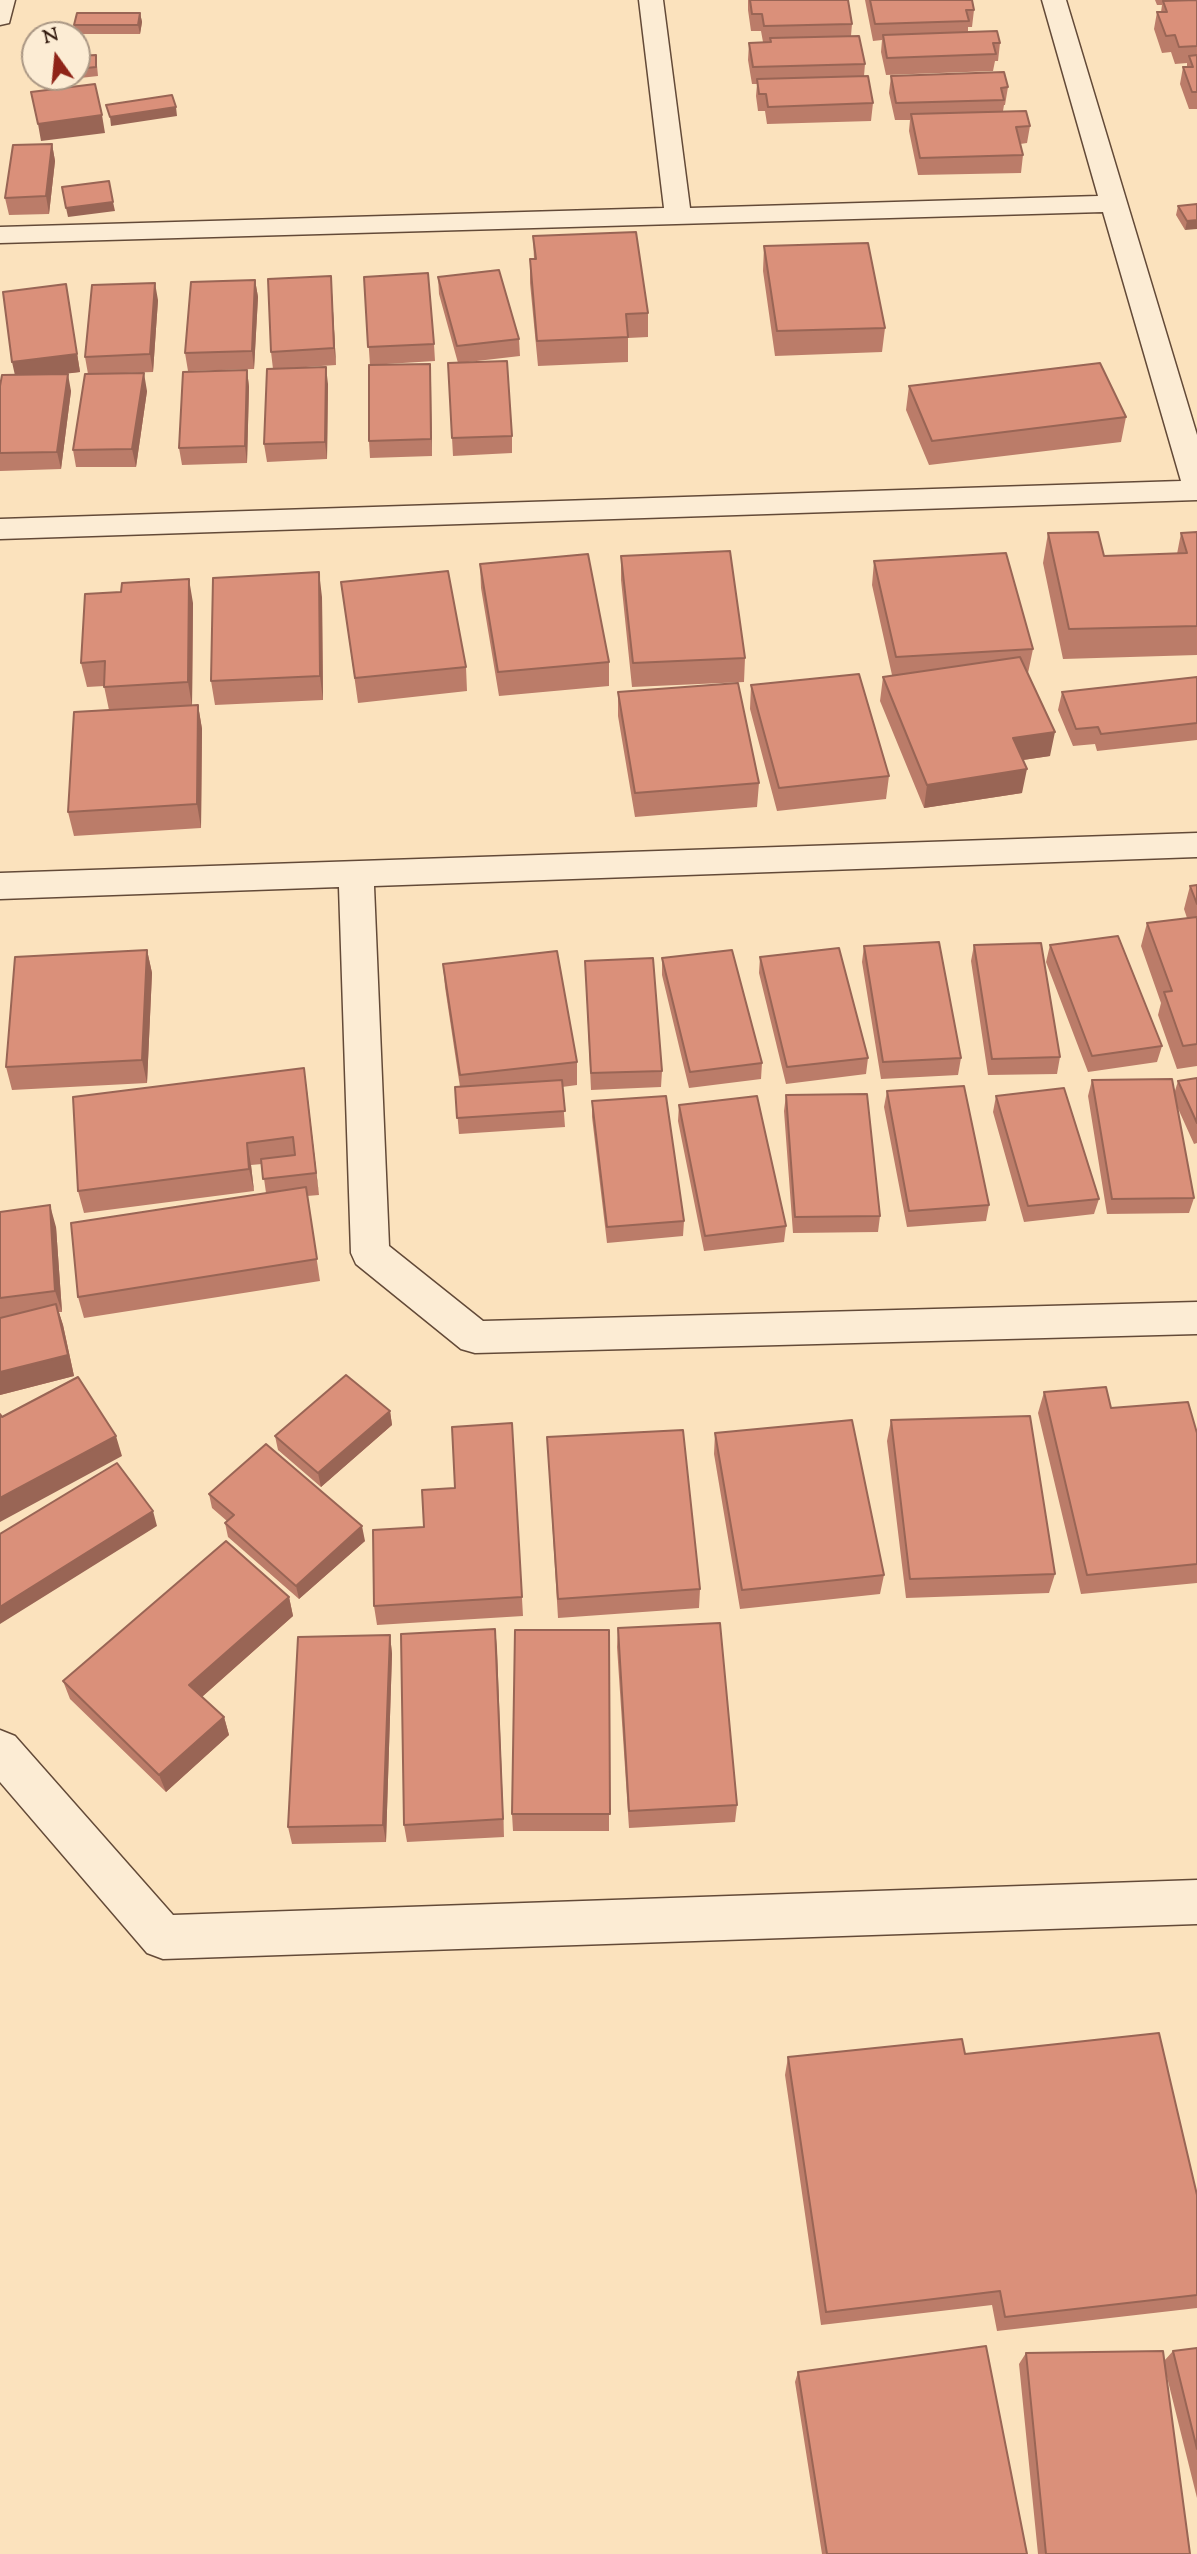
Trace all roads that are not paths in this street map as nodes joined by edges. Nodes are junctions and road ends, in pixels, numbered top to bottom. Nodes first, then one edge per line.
1 (3, 0) edge
2 (651, 0) edge
3 (1055, 0) edge
4 (0, 18) edge
5 (1115, 204) junction
6 (678, 216) junction
7 (0, 234) edge
8 (1197, 485) edge
9 (1197, 490) edge
10 (0, 529) edge
11 (1197, 845) edge
12 (356, 874) junction
13 (0, 886) edge
14 (1197, 1318) edge
15 (0, 1750) edge
16 (1197, 1902) edge

1 - 4 street
2 - 6 street
3 - 5 street
5 - 6 street
5 - 8 street
6 - 7 street
9 - 10 street
11 - 12 street
12 - 13 street
12 - 14 street
15 - 16 street

